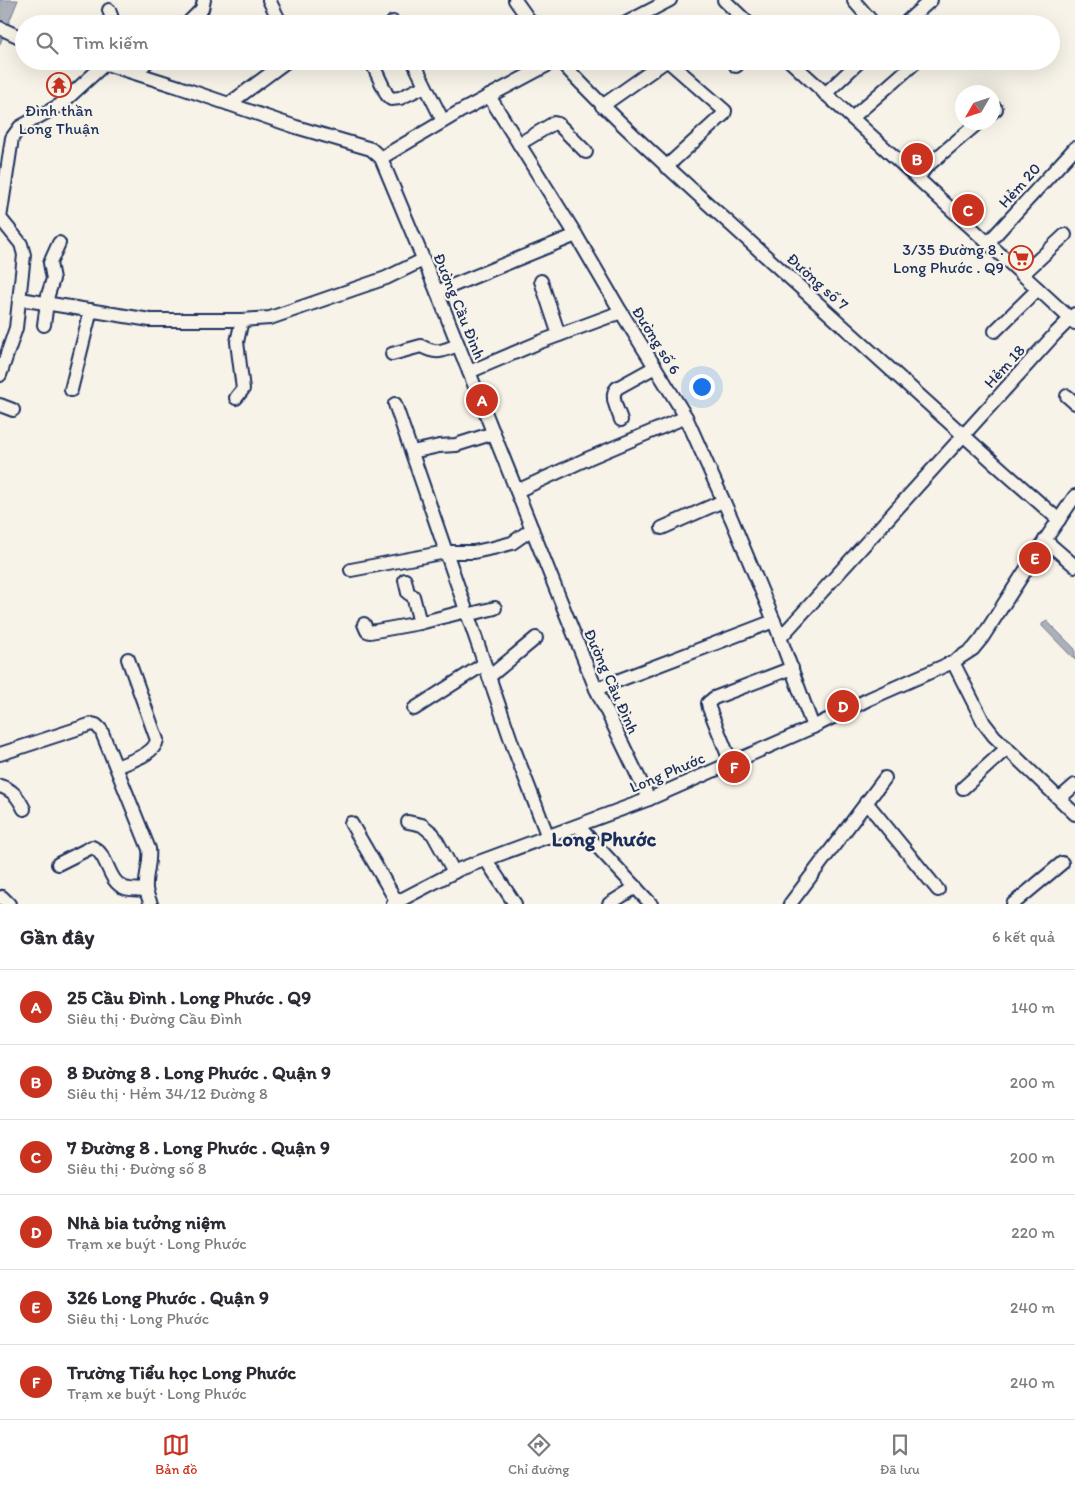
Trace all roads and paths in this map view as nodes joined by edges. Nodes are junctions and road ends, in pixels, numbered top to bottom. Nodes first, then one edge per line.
1 (204, 0) edge
2 (269, 0) edge
3 (515, 0) edge
4 (670, 0) edge
5 (724, 0) edge
6 (931, 0) edge
7 (854, 1) edge
8 (109, 10) dead end
9 (111, 15) edge
10 (196, 15) edge
11 (276, 15) edge
12 (526, 15) edge
13 (643, 15) edge
14 (740, 15) edge
15 (866, 15) edge
16 (914, 15) edge
17 (0, 28) edge
18 (15, 35) edge
19 (96, 70) edge
20 (127, 70) edge
21 (139, 70) edge
22 (275, 70) edge
23 (375, 70) edge
24 (417, 70) edge
25 (538, 70) edge
26 (568, 70) edge
27 (654, 70) edge
28 (677, 70) edge
29 (800, 70) edge
30 (850, 70) edge
31 (908, 70) edge
32 (136, 73) junction
33 (425, 86) junction
34 (825, 94) junction
35 (489, 96) junction
36 (229, 104) junction
37 (602, 106) junction
38 (852, 118) junction
39 (444, 121) junction
40 (970, 130) edge
41 (519, 144) junction
42 (1075, 148) edge
43 (586, 152) dead end
44 (380, 158) junction
45 (666, 167) junction
46 (918, 178) junction
47 (576, 235) junction
48 (1064, 235) dead end
49 (59, 243) dead end
50 (988, 243) junction
51 (423, 260) junction
52 (1022, 275) junction
53 (541, 281) dead end
54 (1038, 289) junction
55 (437, 292) junction
56 (20, 299) junction
57 (47, 303) junction
58 (91, 310) junction
59 (621, 312) junction
60 (1073, 319) edge
61 (242, 320) junction
62 (44, 326) dead end
63 (995, 331) dead end
64 (559, 335) junction
65 (458, 345) junction
66 (392, 354) dead end
67 (655, 367) junction
68 (469, 372) junction
69 (0, 375) edge
70 (71, 390) dead end
71 (236, 398) dead end
72 (395, 404) dead end
73 (0, 405) edge
74 (13, 410) dead end
75 (686, 417) junction
76 (621, 420) dead end
77 (494, 433) junction
78 (963, 436) junction
79 (412, 452) junction
80 (517, 491) junction
81 (1075, 496) edge
82 (723, 501) junction
83 (1059, 520) junction
84 (662, 528) dead end
85 (532, 530) junction
86 (1045, 540) junction
87 (446, 552) junction
88 (1075, 566) edge
89 (351, 570) dead end
90 (405, 580) dead end
91 (495, 608) dead end
92 (467, 613) junction
93 (774, 620) junction
94 (420, 623) junction
95 (364, 624) dead end
96 (536, 638) dead end
97 (780, 638) junction
98 (128, 659) dead end
99 (953, 662) junction
100 (484, 664) junction
101 (792, 668) junction
102 (489, 677) junction
103 (596, 688) junction
104 (414, 709) dead end
105 (813, 727) junction
106 (1007, 748) junction
107 (0, 754) edge
108 (731, 763) junction
109 (117, 767) junction
110 (885, 778) dead end
111 (1075, 785) edge
112 (0, 786) edge
113 (963, 788) dead end
114 (1060, 798) junction
115 (649, 799) junction
116 (866, 802) junction
117 (24, 809) dead end
118 (1074, 811) edge
119 (408, 822) dead end
120 (351, 823) dead end
121 (578, 826) junction
122 (548, 838) junction
123 (486, 860) junction
124 (1062, 863) dead end
125 (58, 864) dead end
126 (454, 872) junction
127 (636, 887) junction
128 (146, 890) junction
129 (938, 890) dead end
130 (0, 898) edge
131 (396, 903) edge
132 (10, 904) edge
133 (151, 904) edge
134 (515, 904) edge
135 (609, 904) edge
136 (652, 904) edge
137 (790, 904) edge
138 (1013, 904) edge

1 - 10 street
2 - 11 street
3 - 12 street
4 - 13 street
5 - 14 street
6 - 16 street
7 - 15 street
8 - 9 street
17 - 18 street
19 - 56 street
20 - 32 street
21 - 32 street
22 - 36 street
23 - 33 street
24 - 33 street
25 - 35 street
26 - 37 street, Đường số 7
27 - 37 street
28 - 45 street
29 - 34 street
30 - 34 street
31 - 38 street
32 - 36 street
33 - 39 street
34 - 38 street
35 - 39 street
35 - 41 street, Đường số 6
36 - 44 street
37 - 45 street, Đường số 7
38 - 46 street
39 - 44 street
40 - 46 street
41 - 43 street
41 - 47 street, Đường số 6
42 - 50 street, Hẻm 20
44 - 51 street, Đường Cầu Đình
45 - 78 street, Đường số 7
46 - 50 street
47 - 55 street
47 - 59 street, Đường số 6
48 - 52 street
49 - 57 street
50 - 52 street
51 - 55 street, Đường Cầu Đình
51 - 61 street
52 - 54 street
53 - 64 street
54 - 60 street
54 - 63 street
55 - 65 street, Đường Cầu Đình
56 - 57 street
56 - 69 street
57 - 58 street
57 - 62 street
58 - 61 street
58 - 70 street
59 - 64 street
59 - 67 street, Đường số 6
60 - 78 street, Hẻm 18
61 - 71 street
64 - 68 street
65 - 66 street
65 - 68 street, Đường Cầu Đình
67 - 75 street, Đường số 6
67 - 76 street
68 - 77 street, Đường Cầu Đình
72 - 79 street
73 - 74 street
75 - 80 street
75 - 82 street, Đường số 6
77 - 79 street
77 - 80 street, Đường Cầu Đình
78 - 83 street, Đường số 7
78 - 97 street, Hẻm 18
79 - 87 street
80 - 85 street, Đường Cầu Đình
81 - 83 street, Long Phước
82 - 84 street
82 - 93 street, Đường số 6
83 - 86 street, Long Phước
85 - 87 street
85 - 103 street, Đường Cầu Đình
86 - 88 street
86 - 99 street, Long Phước
87 - 89 street
87 - 92 street
90 - 94 street
91 - 92 street
92 - 94 street
92 - 100 street
93 - 97 street, Đường số 6
93 - 103 street
94 - 95 street
96 - 102 street
97 - 101 street, Đường số 6
98 - 109 street
99 - 105 street, Long Phước
99 - 106 street
100 - 102 street
100 - 104 street
101 - 105 street, Đường số 6
101 - 108 street
102 - 122 street
103 - 115 street, Đường Cầu Đình
105 - 108 street, Long Phước
106 - 113 street
106 - 114 street
107 - 109 street
108 - 115 street, Long Phước
109 - 128 street
110 - 116 street
111 - 114 street
112 - 117 street
114 - 118 street
115 - 121 street, Long Phước
116 - 129 street
116 - 137 street
119 - 126 street
120 - 131 street
121 - 122 street, Long Phước
121 - 127 street
122 - 123 street, Long Phước
123 - 126 street, Long Phước
123 - 134 street
124 - 138 street
125 - 128 street
126 - 131 street, Long Phước
127 - 135 street
127 - 136 street
128 - 133 street
130 - 132 street

